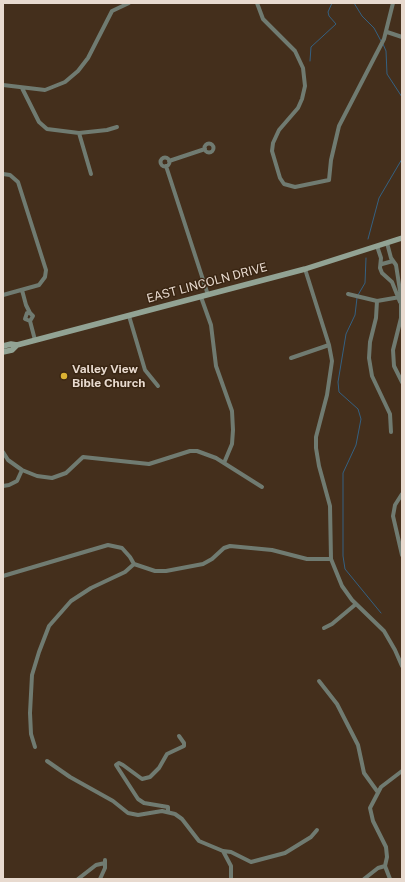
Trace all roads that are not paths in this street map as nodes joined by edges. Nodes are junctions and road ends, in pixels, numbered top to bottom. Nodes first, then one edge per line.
1 (129, 3) edge
2 (257, 3) edge
3 (393, 3) edge
4 (386, 32) junction
5 (402, 37) edge
6 (3, 85) edge
7 (22, 88) junction
8 (117, 127) dead end
9 (79, 133) junction
10 (205, 149) dead end
11 (169, 161) junction
12 (166, 166) junction
13 (3, 174) edge
14 (91, 174) dead end
15 (402, 238) edge
16 (387, 243) junction
17 (378, 246) junction
18 (394, 260) junction
19 (382, 264) junction
20 (305, 269) junction
21 (22, 290) junction
22 (3, 295) edge
23 (208, 295) junction
24 (350, 295) dead end
25 (201, 297) junction
26 (400, 297) edge
27 (377, 301) junction
28 (401, 306) edge
29 (28, 314) junction
30 (129, 316) junction
31 (30, 321) junction
32 (35, 340) junction
33 (329, 344) junction
34 (3, 346) edge
35 (17, 346) junction
36 (3, 352) edge
37 (291, 358) dead end
38 (402, 382) edge
39 (158, 386) dead end
40 (391, 432) dead end
41 (3, 452) edge
42 (224, 463) junction
43 (22, 470) junction
44 (3, 486) edge
45 (262, 487) dead end
46 (402, 494) edge
47 (402, 555) edge
48 (331, 559) junction
49 (134, 564) junction
50 (3, 576) edge
51 (356, 604) junction
52 (324, 628) dead end
53 (402, 666) edge
54 (319, 681) dead end
55 (179, 736) dead end
56 (35, 747) dead end
57 (48, 761) dead end
58 (402, 771) edge
59 (377, 791) junction
60 (168, 811) junction
61 (317, 830) dead end
62 (223, 852) junction
63 (385, 866) junction
64 (78, 879) edge
65 (100, 879) edge
66 (232, 879) edge
67 (364, 879) edge
68 (390, 879) edge

1 - 7 street
2 - 4 street
3 - 4 street
4 - 5 street
6 - 7 street
7 - 9 street
8 - 9 street
9 - 14 street
10 - 11 street
11 - 12 street
11 - 12 street
12 - 23 street
13 - 21 street
15 - 16 main road, EAST LINCOLN DRIVE
16 - 17 main road, EAST LINCOLN DRIVE
16 - 18 street
17 - 19 street
17 - 20 main road, EAST LINCOLN DRIVE
18 - 19 street
18 - 26 street
19 - 26 street
20 - 23 main road, EAST LINCOLN DRIVE
20 - 33 street
21 - 22 street
21 - 29 street
23 - 25 main road, EAST LINCOLN DRIVE
24 - 27 street
25 - 30 main road, EAST LINCOLN DRIVE
25 - 42 street
26 - 27 street
26 - 28 street
27 - 40 street
28 - 38 street
29 - 31 street
29 - 31 street
30 - 32 main road, EAST LINCOLN DRIVE
30 - 39 street
31 - 32 street
32 - 35 main road, EAST LINCOLN DRIVE
33 - 37 street
33 - 48 street
34 - 35 main road, EAST LINCOLN DRIVE
35 - 36 main road, EAST LINCOLN DRIVE
41 - 43 street
42 - 43 street
42 - 45 street
43 - 44 street
46 - 47 street
48 - 49 street
48 - 51 street
49 - 50 street
49 - 56 street
51 - 52 street
51 - 53 street
54 - 59 street
55 - 60 street
57 - 60 street
58 - 59 street
59 - 63 street
60 - 62 street
61 - 62 street
62 - 66 street
63 - 67 street
63 - 68 street
64 - 65 street

